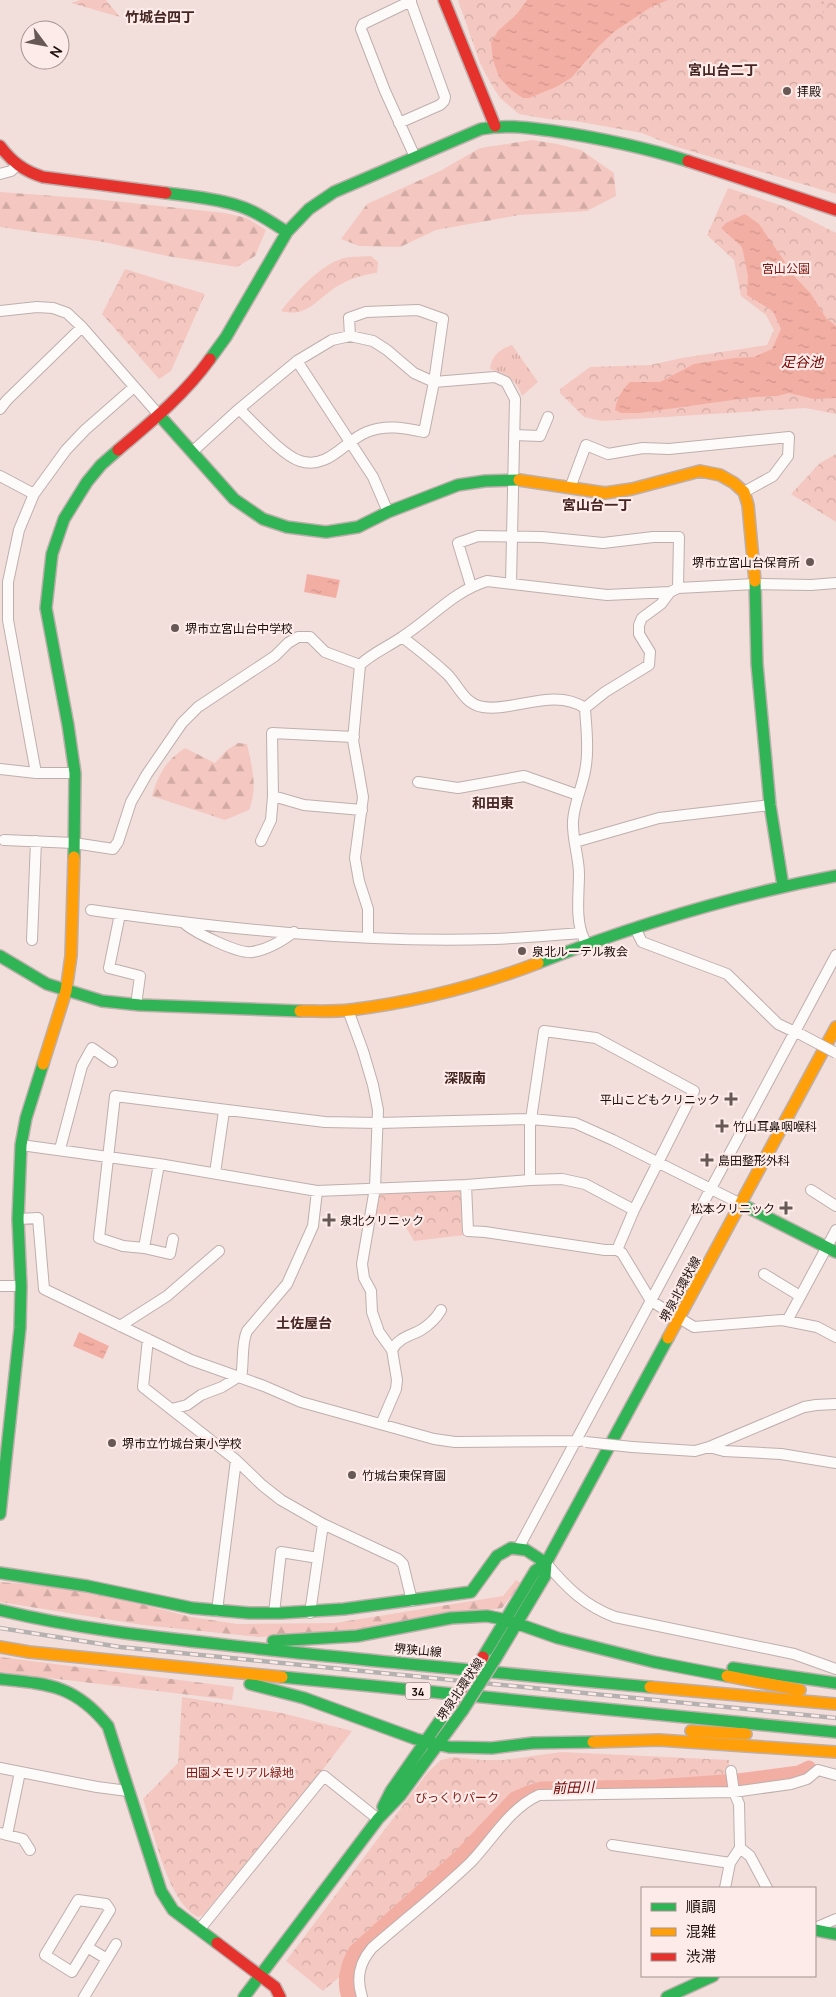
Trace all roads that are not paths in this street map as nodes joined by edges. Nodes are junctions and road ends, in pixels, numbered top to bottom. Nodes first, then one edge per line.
1 (444, 0) edge
2 (410, 1) edge
3 (399, 123) junction
4 (495, 126) junction
5 (0, 146) edge
6 (415, 157) junction
7 (16, 166) junction
8 (0, 174) edge
9 (836, 210) edge
10 (287, 232) junction
11 (0, 311) edge
12 (82, 327) junction
13 (350, 336) junction
14 (297, 361) junction
15 (434, 382) junction
16 (134, 387) junction
17 (0, 409) edge
18 (239, 410) junction
19 (159, 415) junction
20 (548, 417) dead end
21 (514, 435) junction
22 (352, 443) junction
23 (192, 452) junction
24 (0, 476) edge
25 (513, 479) junction
26 (570, 488) junction
27 (744, 492) junction
28 (34, 494) junction
29 (388, 512) junction
30 (512, 536) junction
31 (4, 582) edge
32 (511, 583) junction
33 (836, 583) edge
34 (755, 584) junction
35 (471, 586) junction
36 (674, 590) junction
37 (402, 637) junction
38 (360, 665) junction
39 (585, 708) junction
40 (354, 737) junction
41 (0, 769) edge
42 (74, 772) junction
43 (36, 773) junction
44 (418, 782) dead end
45 (578, 795) junction
46 (274, 796) junction
47 (770, 806) junction
48 (362, 810) junction
49 (4, 840) dead end
50 (36, 841) junction
51 (261, 841) dead end
52 (576, 842) junction
53 (74, 843) junction
54 (836, 876) edge
55 (783, 886) junction
56 (91, 910) dead end
57 (120, 914) junction
58 (184, 924) junction
59 (635, 928) junction
60 (294, 932) junction
61 (581, 933) junction
62 (368, 937) junction
63 (32, 940) dead end
64 (586, 944) junction
65 (836, 955) edge
66 (0, 956) edge
67 (66, 991) junction
68 (136, 1004) junction
69 (348, 1010) junction
70 (836, 1027) edge
71 (798, 1033) junction
72 (836, 1054) edge
73 (112, 1062) dead end
74 (224, 1111) junction
75 (531, 1119) junction
76 (379, 1123) junction
77 (21, 1145) junction
78 (60, 1149) junction
79 (109, 1157) junction
80 (658, 1163) junction
81 (159, 1164) junction
82 (215, 1173) junction
83 (530, 1180) junction
84 (466, 1185) junction
85 (375, 1188) junction
86 (711, 1190) junction
87 (811, 1190) dead end
88 (318, 1191) junction
89 (741, 1204) junction
90 (836, 1206) edge
91 (634, 1210) junction
92 (18, 1219) junction
93 (836, 1230) edge
94 (173, 1240) dead end
95 (144, 1248) junction
96 (831, 1249) edge
97 (617, 1250) junction
98 (219, 1252) dead end
99 (764, 1274) dead end
100 (0, 1286) edge
101 (21, 1286) junction
102 (800, 1296) junction
103 (651, 1301) junction
104 (441, 1310) dead end
105 (679, 1319) junction
106 (787, 1321) junction
107 (120, 1326) junction
108 (836, 1337) edge
109 (148, 1339) junction
110 (392, 1350) junction
111 (240, 1378) junction
112 (836, 1404) edge
113 (172, 1409) junction
114 (381, 1424) junction
115 (581, 1441) junction
116 (709, 1447) junction
117 (236, 1460) junction
118 (836, 1463) edge
119 (0, 1514) edge
120 (323, 1524) junction
121 (518, 1547) junction
122 (318, 1558) junction
123 (546, 1563) junction
124 (0, 1573) edge
125 (412, 1601) junction
126 (0, 1610) edge
127 (217, 1611) junction
128 (310, 1613) junction
129 (0, 1614) edge
130 (274, 1614) junction
131 (507, 1620) junction
132 (43, 1622) junction
133 (518, 1625) junction
134 (159, 1637) junction
135 (0, 1647) edge
136 (654, 1662) junction
137 (198, 1669) junction
138 (836, 1669) edge
139 (0, 1679) edge
140 (836, 1683) edge
141 (836, 1696) edge
142 (836, 1704) edge
143 (836, 1733) edge
144 (426, 1741) junction
145 (439, 1744) junction
146 (533, 1744) junction
147 (836, 1752) edge
148 (0, 1768) edge
149 (20, 1772) junction
150 (732, 1773) dead end
151 (836, 1775) edge
152 (128, 1791) junction
153 (734, 1791) junction
154 (378, 1820) junction
155 (4, 1834) edge
156 (612, 1845) dead end
157 (740, 1848) junction
158 (30, 1850) dead end
159 (730, 1863) junction
160 (725, 1887) edge
161 (766, 1887) edge
162 (836, 1918) edge
163 (816, 1928) edge
164 (816, 1929) edge
165 (200, 1930) junction
166 (836, 1934) edge
167 (116, 1944) dead end
168 (87, 1947) junction
169 (107, 1959) junction
170 (260, 1975) junction
171 (712, 1977) edge
172 (84, 1997) edge
173 (244, 1997) edge
174 (280, 1997) edge
175 (362, 1997) edge
176 (667, 1997) edge

1 - 4 street
2 - 3 street
2 - 3 street
3 - 6 street
4 - 6 street
4 - 9 street
5 - 7 street
6 - 10 street
7 - 8 street
7 - 10 street
10 - 19 street
11 - 12 street
12 - 16 street
12 - 17 street
13 - 14 street
13 - 15 street
13 - 15 street
14 - 18 street
14 - 22 street
15 - 21 street
15 - 22 street
16 - 19 street
16 - 28 street
18 - 22 street
18 - 23 street
19 - 23 street
19 - 42 street
20 - 21 street
21 - 25 street
22 - 29 street
23 - 29 street
24 - 28 street
25 - 26 street
25 - 29 street
25 - 30 street
26 - 27 street
26 - 27 street
27 - 34 street
28 - 31 street
30 - 32 street
30 - 35 street
30 - 36 street
31 - 43 street
32 - 35 street
32 - 36 street
33 - 34 street
34 - 36 street
34 - 47 street
35 - 37 street
36 - 39 street
37 - 38 street
37 - 39 street
38 - 40 street
38 - 53 street
39 - 45 street
40 - 46 street
40 - 48 street
41 - 43 street
42 - 43 street
42 - 53 street
44 - 45 street
45 - 52 street
46 - 48 street
46 - 51 street
47 - 52 street
47 - 55 street
48 - 62 street
49 - 50 street
50 - 53 street
50 - 63 street
52 - 61 street
53 - 67 street
54 - 55 street
55 - 59 street
56 - 57 street
57 - 58 street
57 - 68 street
58 - 60 street
58 - 60 street
59 - 64 street
59 - 71 street
60 - 62 street
61 - 62 street
61 - 64 street
64 - 69 street
65 - 71 street
66 - 67 street
67 - 68 street
67 - 77 street
68 - 69 street
69 - 76 street
70 - 89 street, 堺泉北環状線
71 - 72 street, bridge
71 - 86 street
73 - 78 street
74 - 76 street
74 - 79 street
74 - 82 street
75 - 76 street
75 - 80 street
75 - 80 street
75 - 83 street
76 - 85 street
77 - 78 street
77 - 92 street
78 - 79 street
79 - 81 street
79 - 95 street
80 - 86 street
80 - 91 street
81 - 82 street
81 - 95 street
82 - 88 street
83 - 84 street
83 - 91 street
84 - 85 street
84 - 97 street
85 - 88 street
85 - 110 street
86 - 89 street
86 - 103 street
87 - 90 street
88 - 111 street
89 - 96 street
89 - 105 street, 堺泉北環状線
91 - 97 street
92 - 101 street
92 - 107 street
93 - 96 street
94 - 95 street
96 - 102 street
97 - 103 street
98 - 107 street
99 - 102 street
100 - 101 street
101 - 119 street
102 - 106 street
103 - 105 street
103 - 115 street
104 - 110 street
105 - 106 street
105 - 123 street, 堺泉北環状線
106 - 108 street
107 - 109 street
109 - 111 street
109 - 113 street
110 - 114 street
111 - 113 street
111 - 114 street
112 - 116 street
113 - 117 street
114 - 115 street
115 - 116 street, bridge
115 - 121 street
116 - 118 street
117 - 120 street
117 - 127 street
120 - 122 street
120 - 125 street
121 - 123 street
121 - 125 street
122 - 128 street
122 - 130 street
123 - 131 street, 堺泉北環状線
123 - 133 street, 堺泉北環状線
123 - 138 street
124 - 127 street
125 - 128 street
126 - 132 street, 堺狭山線
127 - 130 street
128 - 130 street
129 - 132 street
131 - 133 street
131 - 134 street
131 - 144 street, 堺泉北環状線, bridge
132 - 134 street, 堺狭山線 / 34
133 - 136 street
133 - 145 street, 堺泉北環状線, bridge
134 - 142 street, 堺狭山線 / 34
135 - 137 street, 34
136 - 140 street
136 - 141 street
137 - 143 street, 34
137 - 144 street
139 - 152 street
143 - 146 street
144 - 145 street
144 - 154 street, 堺泉北環状線
145 - 146 street
145 - 154 street, 堺泉北環状線
146 - 147 street
148 - 149 street
149 - 152 street
149 - 155 street
150 - 153 street
151 - 153 street
152 - 165 street
153 - 157 street
153 - 175 street
154 - 165 street
154 - 170 street, 堺泉北環状線
155 - 158 street
156 - 159 street
157 - 159 street
157 - 161 street
159 - 160 street
162 - 163 street
164 - 166 street
165 - 170 street
167 - 169 street
168 - 168 street
168 - 169 street
169 - 172 street
170 - 173 street, 堺泉北環状線
170 - 174 street
171 - 176 street

